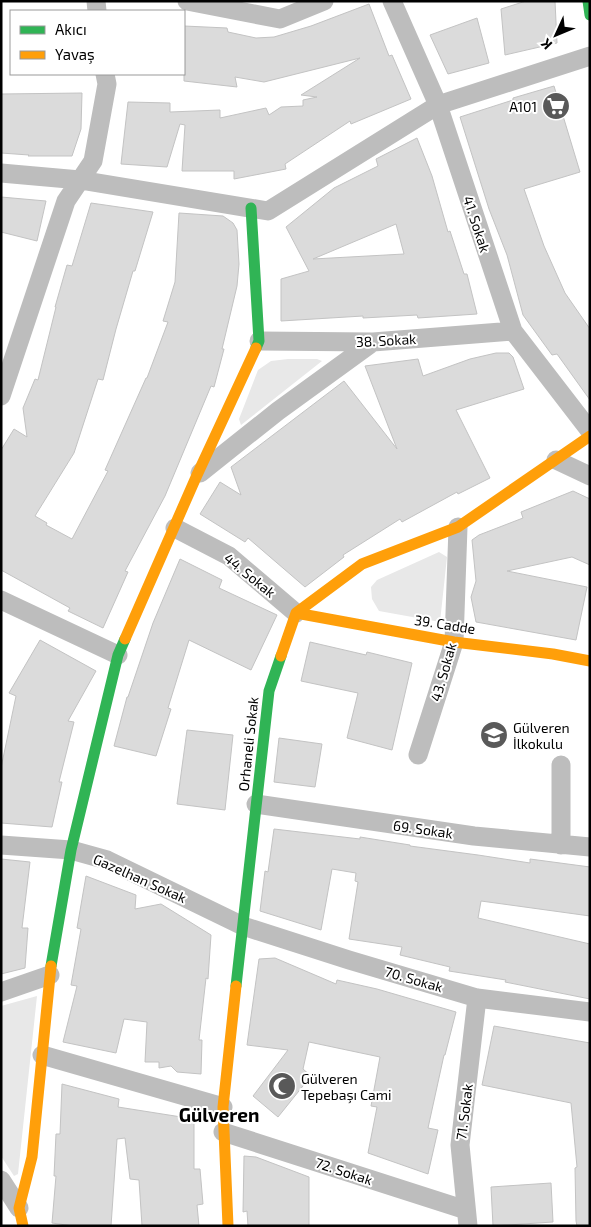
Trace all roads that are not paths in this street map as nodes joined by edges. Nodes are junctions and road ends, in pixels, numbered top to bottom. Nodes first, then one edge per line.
1 (187, 1) edge
2 (324, 1) edge
3 (392, 1) edge
4 (588, 1) edge
5 (590, 15) edge
6 (590, 56) edge
7 (105, 75) edge
8 (438, 105) junction
9 (1, 173) edge
10 (80, 180) junction
11 (251, 208) junction
12 (513, 331) junction
13 (259, 341) junction
14 (373, 342) junction
15 (1, 396) edge
16 (590, 431) edge
17 (590, 436) edge
18 (556, 460) junction
19 (197, 475) junction
20 (590, 476) edge
21 (458, 527) junction
22 (175, 528) junction
23 (1, 600) edge
24 (296, 613) junction
25 (454, 642) junction
26 (118, 654) junction
27 (590, 661) edge
28 (418, 755) dead end
29 (561, 765) dead end
30 (256, 804) junction
31 (561, 844) junction
32 (1, 845) edge
33 (590, 847) edge
34 (71, 850) junction
35 (243, 926) junction
36 (50, 975) junction
37 (1, 992) edge
38 (477, 998) junction
39 (590, 1012) edge
40 (42, 1054) junction
41 (223, 1107) junction
42 (222, 1132) junction
43 (1, 1180) edge
44 (21, 1217) edge
45 (467, 1218) edge
46 (228, 1226) edge

1 - 2 street
3 - 8 street, 41. Sokak
4 - 5 street
6 - 8 street
7 - 10 street
8 - 11 street
8 - 12 street, 41. Sokak
9 - 10 street
10 - 11 street
10 - 15 street
11 - 13 street
12 - 14 street, 38. Sokak
12 - 16 street, 41. Sokak
13 - 14 street, 38. Sokak
13 - 19 street
14 - 19 street
17 - 18 street
18 - 20 street
18 - 21 street
19 - 22 street
21 - 24 street
21 - 25 street, 43. Sokak
22 - 24 street, 44. Sokak
22 - 26 street
23 - 26 street
24 - 25 street, 39. Cadde
24 - 30 street, Orhaneli Sokak
25 - 27 street, 39. Cadde
25 - 28 street, 43. Sokak
26 - 34 street
29 - 31 street
30 - 31 street, 69. Sokak
30 - 35 street, Orhaneli Sokak
31 - 33 street, 69. Sokak
32 - 34 street, Gazelhan Sokak
34 - 35 street, Gazelhan Sokak
34 - 36 street
35 - 38 street, 70. Sokak
35 - 41 street, Orhaneli Sokak
36 - 37 street
36 - 40 street
38 - 39 street, 70. Sokak
38 - 45 street, 71. Sokak
40 - 41 street
40 - 44 street
41 - 42 street, Orhaneli Sokak
42 - 45 street, 72. Sokak
42 - 46 street, Orhaneli Sokak
43 - 44 street

